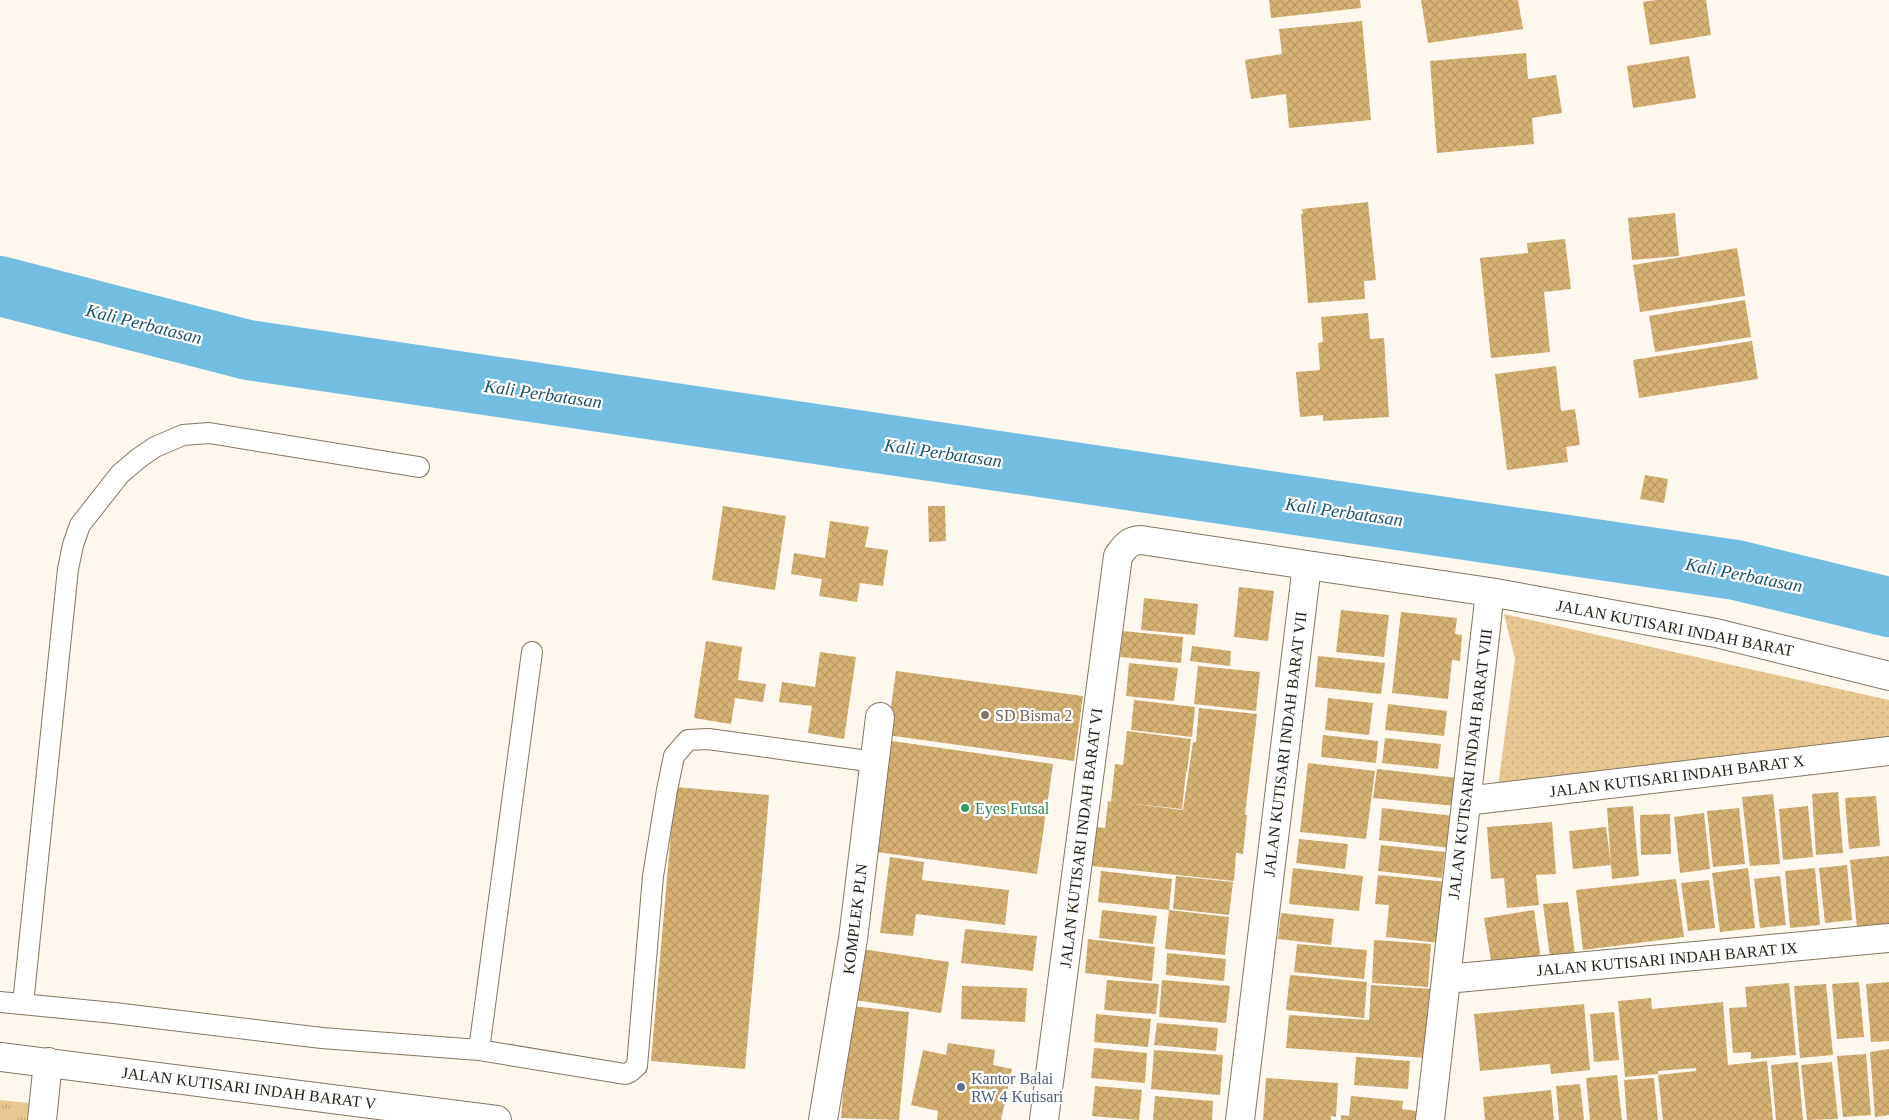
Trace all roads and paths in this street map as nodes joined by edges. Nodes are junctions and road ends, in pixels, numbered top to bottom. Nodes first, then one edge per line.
1 (419, 467) dead end
2 (1307, 565) junction
3 (1490, 592) junction
4 (532, 652) dead end
5 (1889, 676) edge
6 (880, 717) dead end
7 (1889, 751) edge
8 (875, 762) junction
9 (1466, 801) junction
10 (1889, 938) edge
11 (1446, 979) junction
12 (0, 1002) edge
13 (23, 1004) junction
14 (479, 1050) junction
15 (0, 1057) edge
16 (48, 1062) junction
17 (352, 1111) edge
18 (42, 1120) edge
19 (497, 1120) edge
20 (823, 1120) edge
21 (1044, 1120) edge
22 (1240, 1120) edge
23 (1430, 1120) edge

1 - 13 lane
2 - 3 street
2 - 21 street, JALAN KUTISARI INDAH BARAT VI
2 - 22 street, JALAN KUTISARI INDAH BARAT VII
3 - 5 street, JALAN KUTISARI INDAH BARAT
3 - 9 street, JALAN KUTISARI INDAH BARAT VIII
4 - 14 lane
6 - 8 street, KOMPLEK PLN
7 - 9 street, JALAN KUTISARI INDAH BARAT X
8 - 14 lane
8 - 20 street, KOMPLEK PLN
9 - 11 street, JALAN KUTISARI INDAH BARAT VIII
10 - 11 street, JALAN KUTISARI INDAH BARAT IX
11 - 23 street, JALAN KUTISARI INDAH BARAT VIII
12 - 13 lane
13 - 14 lane
15 - 16 street, JALAN KUTISARI INDAH BARAT V
16 - 17 street, JALAN KUTISARI INDAH BARAT V
16 - 18 street
17 - 19 street, JALAN KUTISARI INDAH BARAT V

